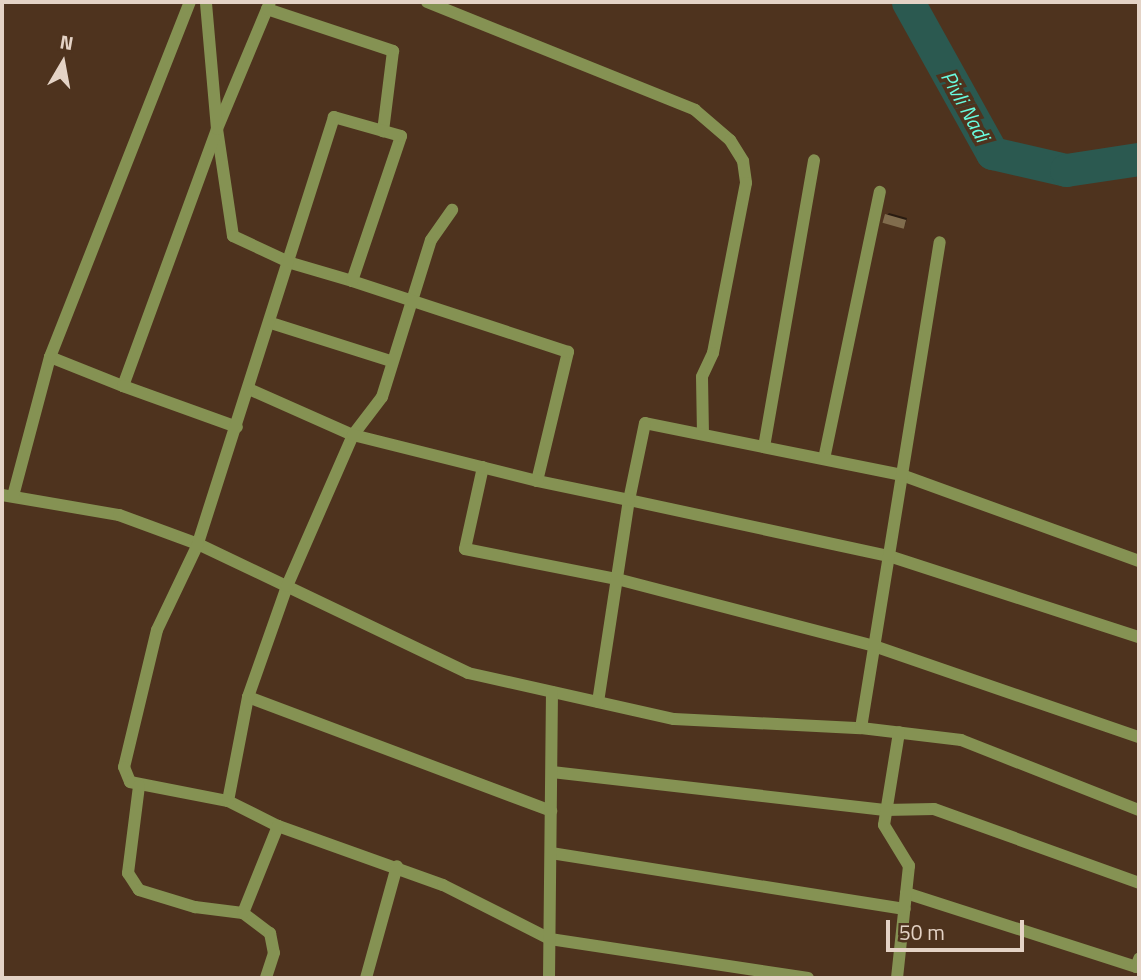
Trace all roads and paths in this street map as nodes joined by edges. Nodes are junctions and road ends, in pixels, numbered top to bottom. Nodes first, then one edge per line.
1 (190, 2) edge
2 (206, 2) edge
3 (427, 2) edge
4 (268, 5) edge
5 (217, 129) junction
6 (383, 131) junction
7 (814, 160) dead end
8 (880, 192) dead end
9 (452, 210) dead end
10 (940, 242) dead end
11 (291, 263) junction
12 (352, 281) junction
13 (410, 300) junction
14 (271, 323) junction
15 (50, 357) junction
16 (391, 361) junction
17 (122, 386) junction
18 (249, 389) junction
19 (237, 427) junction
20 (703, 434) junction
21 (353, 435) junction
22 (764, 447) junction
23 (824, 458) junction
24 (482, 467) junction
25 (902, 475) junction
26 (537, 481) junction
27 (7, 495) edge
28 (629, 500) junction
29 (198, 544) junction
30 (889, 556) junction
31 (1139, 561) edge
32 (617, 579) junction
33 (287, 586) junction
34 (1139, 637) edge
35 (874, 646) junction
36 (552, 692) junction
37 (248, 697) junction
38 (598, 702) junction
39 (861, 728) junction
40 (899, 732) junction
41 (1139, 737) edge
42 (552, 772) junction
43 (139, 786) junction
44 (228, 801) junction
45 (886, 810) junction
46 (1139, 810) edge
47 (551, 811) junction
48 (278, 826) junction
49 (551, 853) junction
50 (397, 866) junction
51 (1139, 883) edge
52 (906, 893) junction
53 (905, 909) junction
54 (243, 913) junction
55 (550, 939) junction
56 (1138, 967) edge
57 (266, 978) edge
58 (366, 978) edge
59 (549, 978) edge
60 (808, 978) edge
61 (897, 978) edge

1 - 15 street
2 - 5 street
3 - 20 street
4 - 5 street
4 - 6 street
5 - 11 street
5 - 17 street
6 - 11 street
6 - 12 street
7 - 22 street
8 - 23 street
9 - 13 street
10 - 25 street
11 - 12 street
11 - 14 street
12 - 13 street
13 - 16 street
13 - 26 street
14 - 16 street
14 - 18 street
15 - 17 street
15 - 27 street
16 - 21 street
17 - 19 street
18 - 19 street
18 - 21 street
19 - 29 street
20 - 22 street
20 - 28 street
21 - 24 street
21 - 33 street
22 - 23 street
23 - 25 street
24 - 26 street
24 - 32 street
25 - 30 street
25 - 31 street
26 - 28 street
27 - 29 street
28 - 30 street
28 - 32 street
29 - 33 street
29 - 43 street
30 - 34 street
30 - 35 street
32 - 35 street
32 - 38 street
33 - 36 street
33 - 37 street
35 - 39 street
35 - 41 street
36 - 38 street
36 - 42 street
37 - 44 street
37 - 47 street
38 - 39 street
39 - 40 street
40 - 45 street
40 - 46 street
42 - 45 street
42 - 47 street
43 - 44 street
43 - 54 street
44 - 48 street
45 - 51 street
45 - 52 street
47 - 49 street
48 - 50 street
48 - 54 street
49 - 53 street
49 - 55 street
50 - 55 street
50 - 58 street
52 - 53 street
52 - 56 street
53 - 61 street
54 - 57 street
55 - 59 street
55 - 60 street

